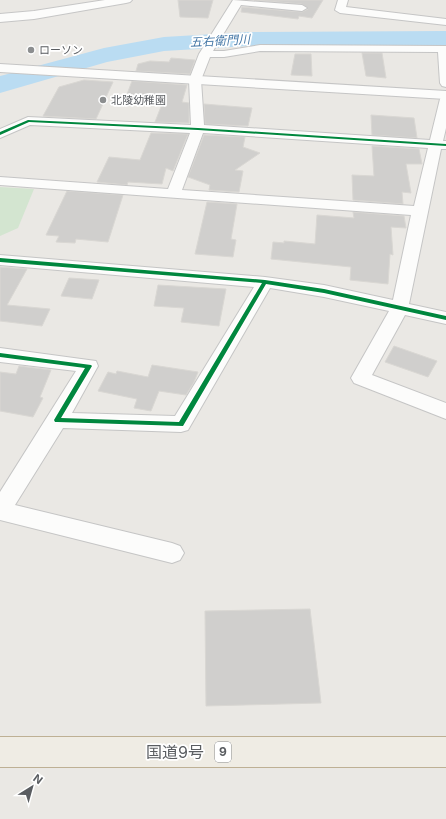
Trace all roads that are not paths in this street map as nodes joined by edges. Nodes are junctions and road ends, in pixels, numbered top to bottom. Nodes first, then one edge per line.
1 (126, 0) edge
2 (344, 0) edge
3 (238, 1) edge
4 (302, 8) dead end
5 (0, 18) edge
6 (446, 22) edge
7 (208, 49) junction
8 (0, 68) edge
9 (195, 80) junction
10 (446, 83) edge
11 (446, 94) edge
12 (446, 99) edge
13 (198, 129) junction
14 (0, 134) edge
15 (441, 144) edge
16 (0, 181) edge
17 (173, 194) junction
18 (420, 211) junction
19 (0, 260) edge
20 (265, 282) junction
21 (400, 307) junction
22 (446, 318) edge
23 (0, 355) edge
24 (446, 411) edge
25 (57, 420) junction
26 (0, 511) edge
27 (172, 553) dead end
28 (0, 752) edge
29 (446, 752) edge

1 - 5 street
2 - 6 street
3 - 4 street
3 - 7 street
7 - 9 street
7 - 10 street
8 - 9 street
9 - 11 street
9 - 13 street
12 - 15 street
13 - 14 street
13 - 15 street
13 - 17 street
15 - 18 street
16 - 17 street
17 - 18 street
18 - 21 street
19 - 20 street
20 - 21 street
20 - 25 street
21 - 22 street
21 - 24 street
23 - 25 street
25 - 26 street
26 - 27 street
28 - 29 highway, 国道9号 / 9

